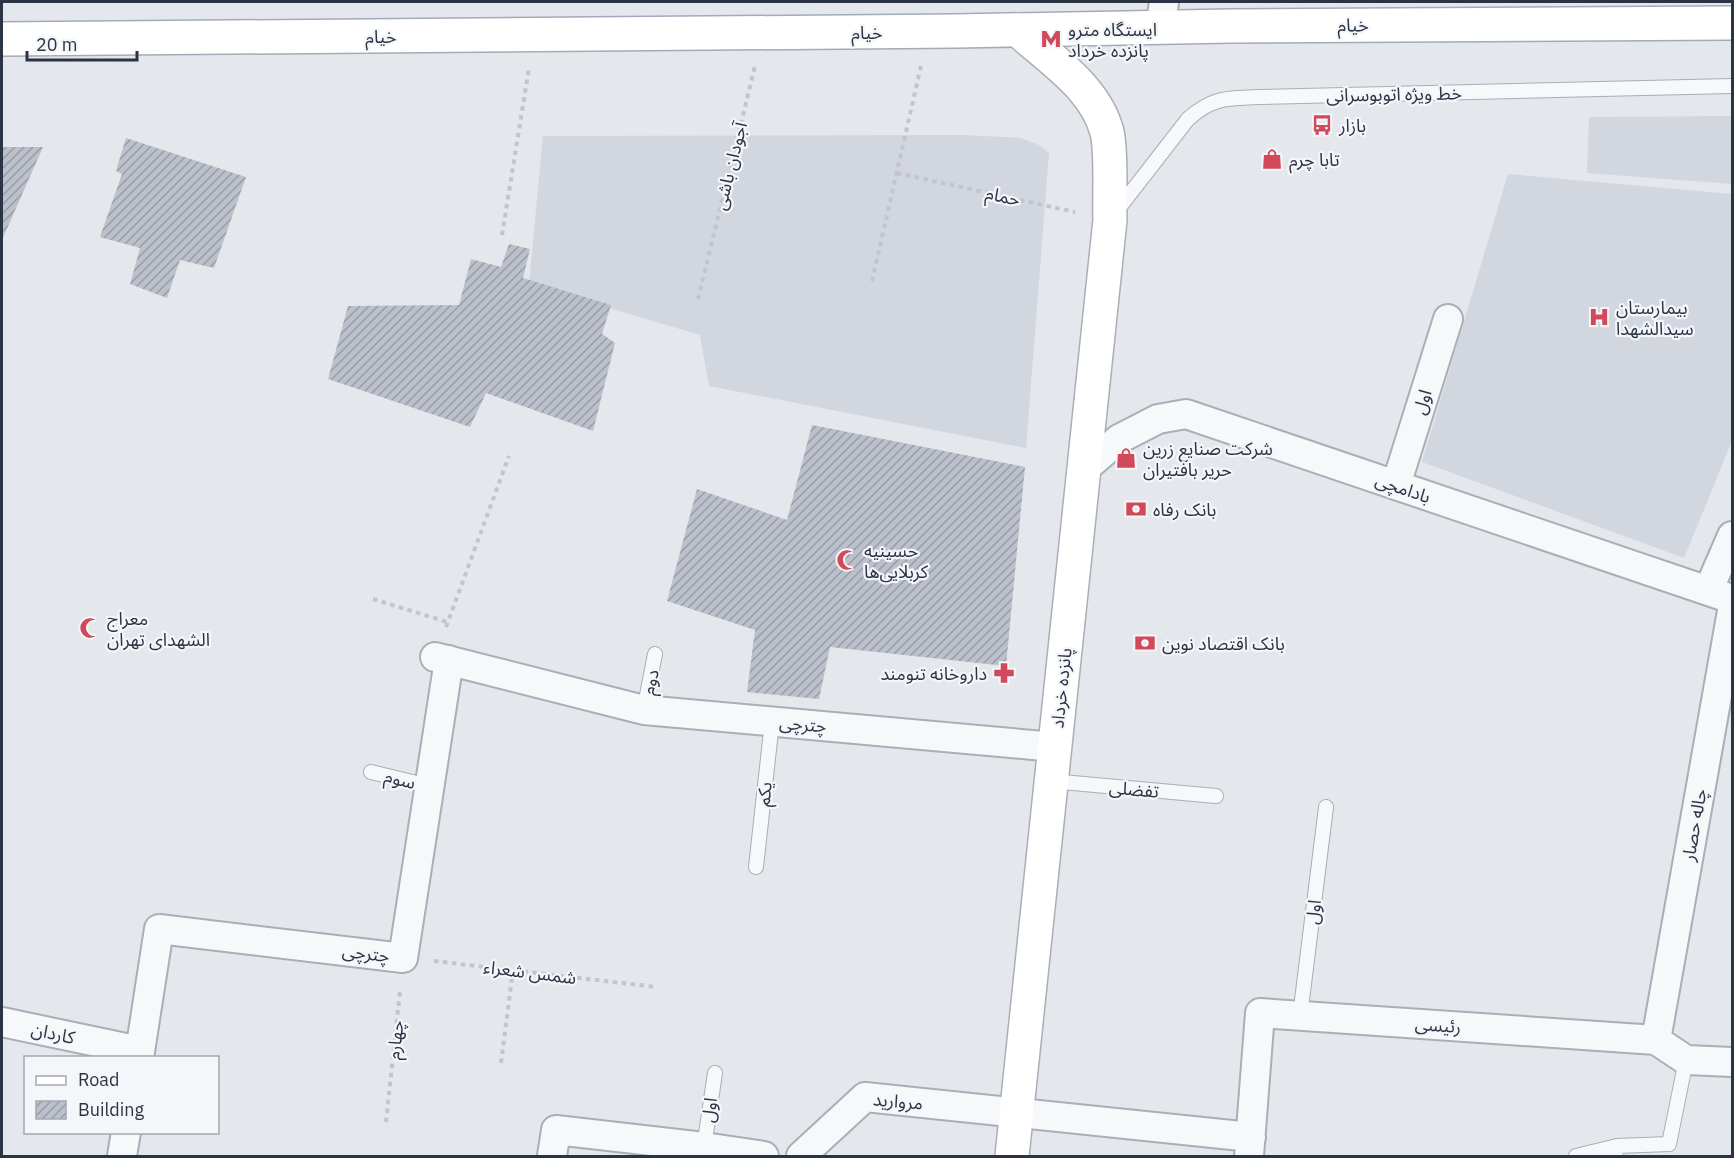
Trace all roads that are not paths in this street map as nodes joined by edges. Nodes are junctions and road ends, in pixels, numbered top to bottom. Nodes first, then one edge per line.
1 (1162, 15) edge
2 (1732, 23) edge
3 (1018, 30) junction
4 (2, 39) edge
5 (1732, 86) edge
6 (1110, 220) junction
7 (1448, 319) dead end
8 (1084, 469) junction
9 (1396, 485) junction
10 (1732, 536) edge
11 (1720, 595) edge
12 (1732, 611) edge
13 (656, 654) dead end
14 (644, 710) junction
15 (772, 722) junction
16 (1055, 747) junction
17 (371, 772) dead end
18 (1051, 781) junction
19 (429, 786) junction
20 (1216, 796) dead end
21 (1326, 807) dead end
22 (756, 867) dead end
23 (1300, 1016) junction
24 (2, 1022) edge
25 (1656, 1040) junction
26 (139, 1054) edge
27 (1686, 1060) junction
28 (1732, 1062) edge
29 (715, 1073) dead end
30 (1017, 1112) junction
31 (126, 1134) edge
32 (704, 1147) junction
33 (1250, 1147) edge
34 (1616, 1151) edge
35 (122, 1156) edge
36 (552, 1156) edge
37 (764, 1156) edge
38 (801, 1156) edge
39 (1012, 1156) edge
40 (1576, 1156) edge

1 - 2 main road, خیام
1 - 3 main road, خیام
3 - 4 main road, خیام
3 - 6 main road, پانزده خرداد
5 - 6 lane, خط ویژه اتوبوسرانی
6 - 8 main road, پانزده خرداد
7 - 9 street, اول
8 - 9 street, بادامچی
8 - 16 main road, پانزده خرداد
9 - 11 street, بادامچی
10 - 11 street
12 - 25 street, چاله حصار
13 - 14 lane, دوم
14 - 15 street, چترچی
14 - 19 street, چترچی
15 - 16 street, چترچی
15 - 22 lane, یکم
16 - 18 main road, پانزده خرداد
17 - 19 lane, سوم
18 - 20 lane, تفضلی
18 - 30 main road, پانزده خرداد
19 - 26 street, چترچی
21 - 23 lane, اول
23 - 25 street, رئیسی
23 - 33 street, رئیسی
24 - 26 street, کاردان
25 - 27 street, رئیسی
27 - 28 street
27 - 34 lane
29 - 32 lane, اول
30 - 33 street, رئیسی
30 - 38 street, مروارید
30 - 39 main road, پانزده خرداد
31 - 35 street
32 - 36 street
32 - 37 street
34 - 40 lane

